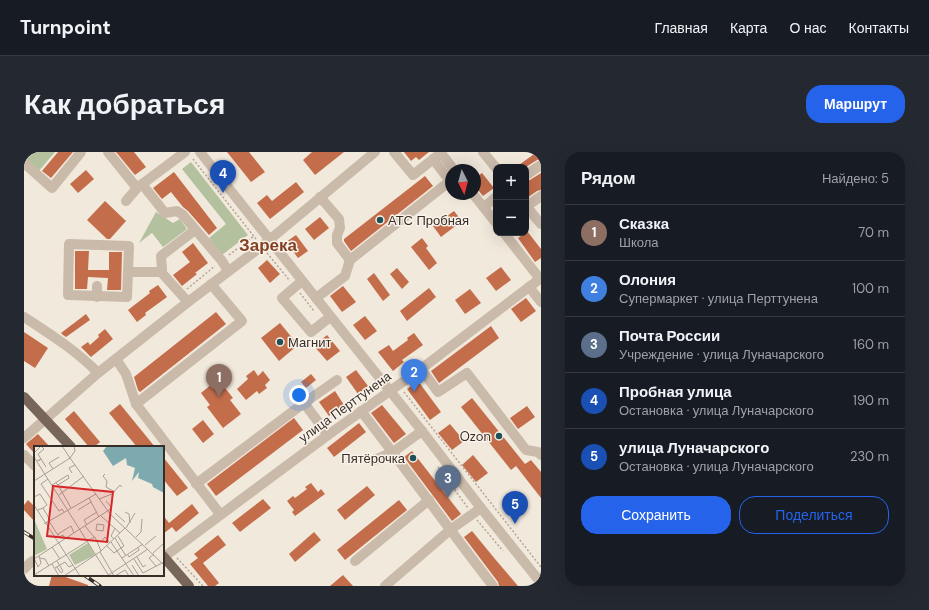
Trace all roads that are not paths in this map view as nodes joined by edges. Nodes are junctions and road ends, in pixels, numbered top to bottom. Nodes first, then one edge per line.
1 (81, 152) edge
2 (108, 152) edge
3 (375, 152) edge
4 (394, 152) edge
5 (483, 152) edge
6 (193, 154) edge
7 (433, 159) junction
8 (24, 163) edge
9 (449, 164) edge
10 (493, 164) edge
11 (541, 165) edge
12 (529, 173) edge
13 (140, 186) junction
14 (541, 196) edge
15 (320, 197) junction
16 (478, 200) edge
17 (493, 200) edge
18 (126, 201) dead end
19 (529, 204) edge
20 (484, 207) junction
21 (529, 210) edge
22 (493, 218) edge
23 (541, 224) edge
24 (195, 230) junction
25 (506, 236) edge
26 (265, 242) junction
27 (350, 260) junction
28 (228, 271) junction
29 (128, 272) junction
30 (161, 272) junction
31 (541, 278) edge
32 (211, 284) junction
33 (299, 284) junction
34 (529, 287) junction
35 (316, 298) junction
36 (188, 302) junction
37 (541, 302) edge
38 (24, 316) edge
39 (330, 317) junction
40 (116, 359) junction
41 (421, 369) junction
42 (98, 373) junction
43 (338, 380) dead end
44 (390, 391) junction
45 (24, 397) edge
46 (304, 403) junction
47 (136, 404) junction
48 (361, 411) junction
49 (45, 419) junction
50 (422, 431) junction
51 (328, 435) junction
52 (24, 438) edge
53 (70, 446) edge
54 (393, 452) junction
55 (24, 455) edge
56 (541, 455) edge
57 (374, 460) dead end
58 (34, 465) edge
59 (196, 484) junction
60 (426, 503) junction
61 (481, 508) junction
62 (220, 514) junction
63 (448, 533) junction
64 (164, 555) edge
65 (164, 557) edge
66 (34, 560) edge
67 (355, 561) dead end
68 (24, 569) edge
69 (541, 583) edge
70 (189, 586) edge
71 (385, 586) edge
72 (493, 586) edge

1 - 8 street
2 - 13 street
3 - 15 street
4 - 7 street
5 - 10 street
6 - 13 street
6 - 26 street
7 - 9 street
7 - 27 street
11 - 12 street
13 - 18 street
13 - 24 street
14 - 19 street
15 - 26 street
15 - 27 street
16 - 20 street
17 - 20 street
20 - 22 street
21 - 23 street
24 - 28 street
24 - 30 street
25 - 31 street
26 - 28 street
26 - 33 street
27 - 35 street
28 - 32 street
29 - 29 street
29 - 30 street
30 - 36 street
31 - 34 street, улица Перттунена
32 - 36 street
32 - 47 street
33 - 35 street
33 - 39 street
34 - 37 street
34 - 41 street, улица Перттунена
35 - 39 street
36 - 40 street
38 - 42 street
39 - 44 street
40 - 42 street
40 - 47 street
41 - 44 street, улица Перттунена
41 - 56 street
42 - 49 street
43 - 46 street
44 - 48 street, улица Перттунена
44 - 50 street
45 - 49 main road
46 - 51 street
46 - 59 street
47 - 59 street
48 - 51 street, улица Перттунена
48 - 54 street
49 - 52 street
49 - 53 main road
50 - 54 street
50 - 61 street
51 - 62 street, улица Перттунена
54 - 57 street
54 - 60 street
55 - 58 street
59 - 62 street
60 - 63 street
60 - 67 street
61 - 63 street
61 - 69 street
62 - 64 street, улица Перттунена
63 - 71 street
63 - 72 street
65 - 70 main road
66 - 68 street

